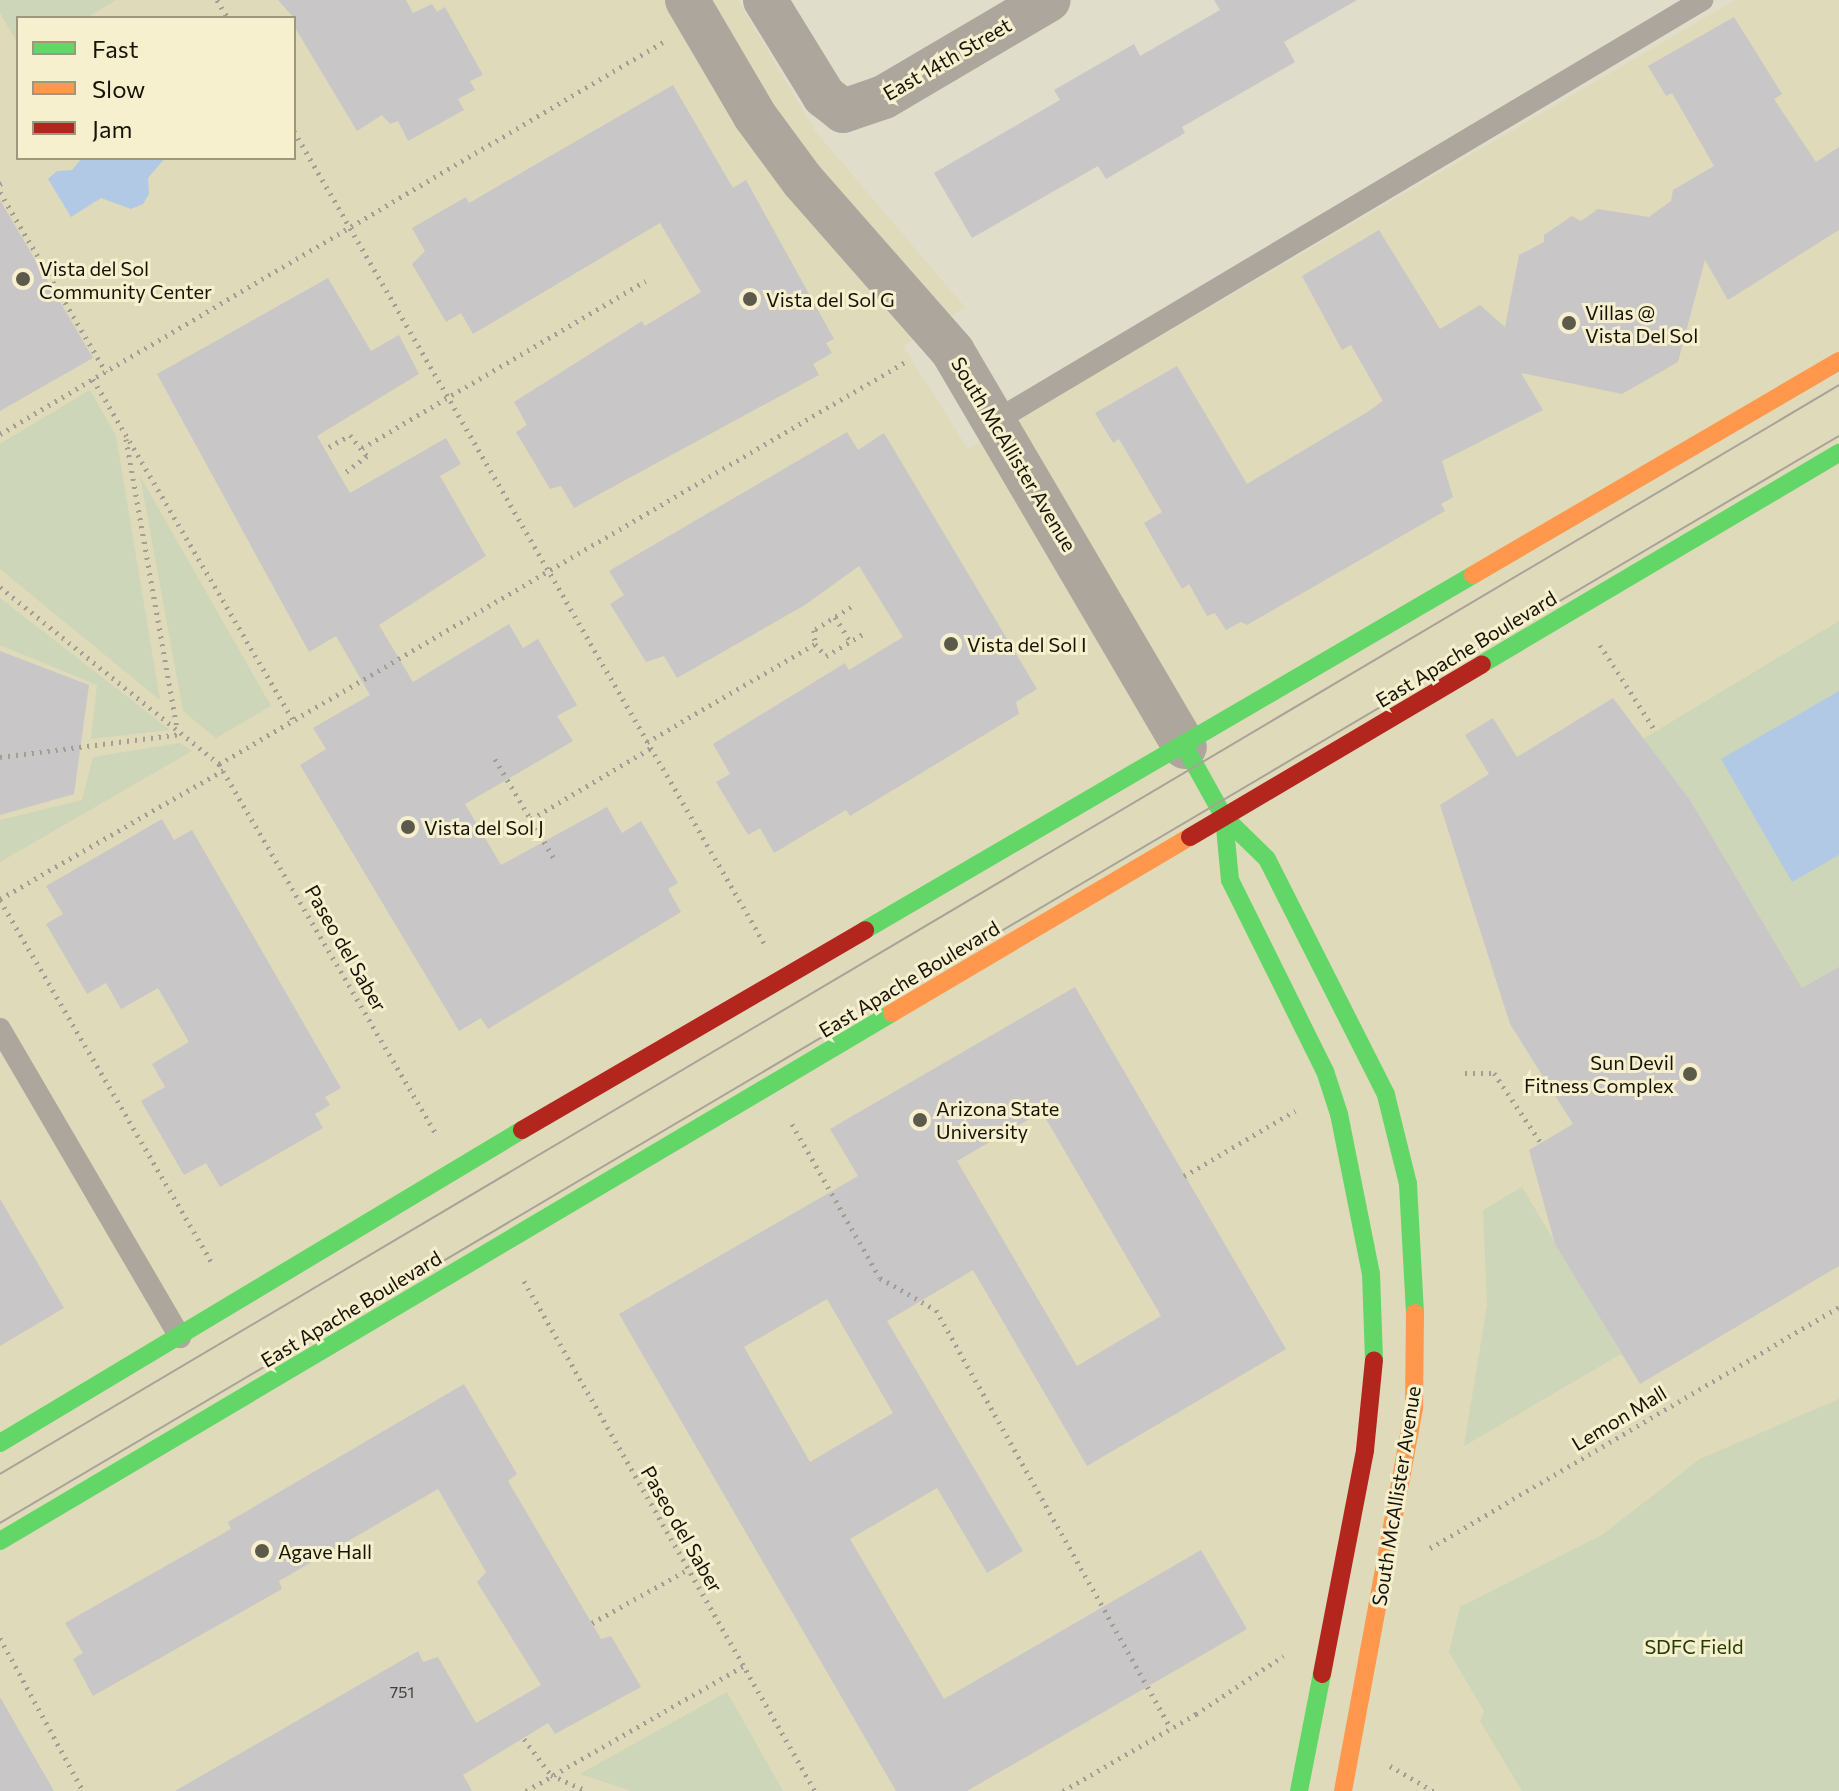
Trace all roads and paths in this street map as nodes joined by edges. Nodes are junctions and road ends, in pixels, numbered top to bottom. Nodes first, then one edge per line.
1 (217, 0) edge
2 (765, 0) edge
3 (1049, 0) edge
4 (1702, 0) edge
5 (226, 16) edge
6 (679, 19) edge
7 (296, 134) edge
8 (302, 144) junction
9 (296, 148) edge
10 (0, 192) edge
11 (351, 229) junction
12 (645, 281) dead end
13 (916, 355) dead end
14 (1839, 361) edge
15 (106, 372) junction
16 (93, 379) junction
17 (449, 396) junction
18 (997, 420) junction
19 (0, 434) edge
20 (125, 434) junction
21 (329, 447) dead end
22 (362, 448) junction
23 (1839, 453) edge
24 (343, 474) dead end
25 (548, 569) junction
26 (0, 587) edge
27 (851, 607) dead end
28 (835, 617) junction
29 (866, 632) dead end
30 (850, 641) junction
31 (815, 644) junction
32 (1600, 645) dead end
33 (293, 720) junction
34 (180, 732) junction
35 (1656, 732) dead end
36 (649, 745) junction
37 (1185, 747) junction
38 (0, 757) edge
39 (495, 759) dead end
40 (219, 764) junction
41 (223, 770) junction
42 (1224, 817) junction
43 (531, 819) junction
44 (555, 860) dead end
45 (0, 900) edge
46 (785, 979) junction
47 (0, 1029) edge
48 (1465, 1073) dead end
49 (1299, 1109) dead end
50 (792, 1124) dead end
51 (438, 1138) dead end
52 (1541, 1143) dead end
53 (1184, 1176) dead end
54 (211, 1261) dead end
55 (524, 1281) dead end
56 (1839, 1307) edge
57 (180, 1337) junction
58 (0, 1443) edge
59 (0, 1541) edge
60 (1416, 1556) dead end
61 (687, 1570) junction
62 (592, 1623) dead end
63 (0, 1638) edge
64 (1290, 1651) dead end
65 (743, 1666) junction
66 (1171, 1729) junction
67 (524, 1739) dead end
68 (1390, 1766) dead end
69 (551, 1775) junction
70 (83, 1791) edge
71 (526, 1791) edge
72 (587, 1791) edge
73 (815, 1791) edge
74 (1063, 1791) edge
75 (1299, 1791) edge
76 (1343, 1791) edge
77 (1433, 1791) edge

1 - 5 path
2 - 3 street, East 14th Street
4 - 18 lane
6 - 11 path
6 - 18 street, South McAllister Avenue
7 - 8 path
8 - 9 path
8 - 11 path
10 - 15 path
11 - 15 path
11 - 17 path
12 - 17 path
13 - 25 path
14 - 37 main road
15 - 16 path
16 - 19 path
16 - 20 path
17 - 22 path
17 - 25 path
18 - 37 street, South McAllister Avenue
20 - 33 path
20 - 34 path
21 - 22 path
22 - 24 path
23 - 42 main road, East Apache Boulevard
25 - 33 path
25 - 36 path
26 - 34 path, Paseo del Saber
27 - 28 path
28 - 30 path
28 - 31 path
29 - 30 path
30 - 31 path
31 - 36 path
32 - 35 path
33 - 40 path
34 - 38 path
34 - 40 path, Paseo del Saber
36 - 43 path
36 - 46 path
37 - 42 main road, South McAllister Avenue
37 - 46 main road
39 - 43 path
40 - 41 path, Paseo del Saber
41 - 45 path
41 - 51 path, Paseo del Saber
42 - 59 main road, East Apache Boulevard
42 - 75 main road, South McAllister Avenue
42 - 76 main road, South McAllister Avenue
43 - 44 path
45 - 54 path
46 - 57 main road
47 - 57 lane
48 - 52 path
49 - 53 path
50 - 66 path
55 - 61 path, Paseo del Saber
56 - 60 path, Lemon Mall
57 - 58 main road
61 - 62 path
61 - 65 path, Paseo del Saber
63 - 70 path
64 - 66 path
65 - 69 path
65 - 73 path, Paseo del Saber
66 - 74 path
67 - 69 path
68 - 77 path
69 - 71 path
69 - 72 path

